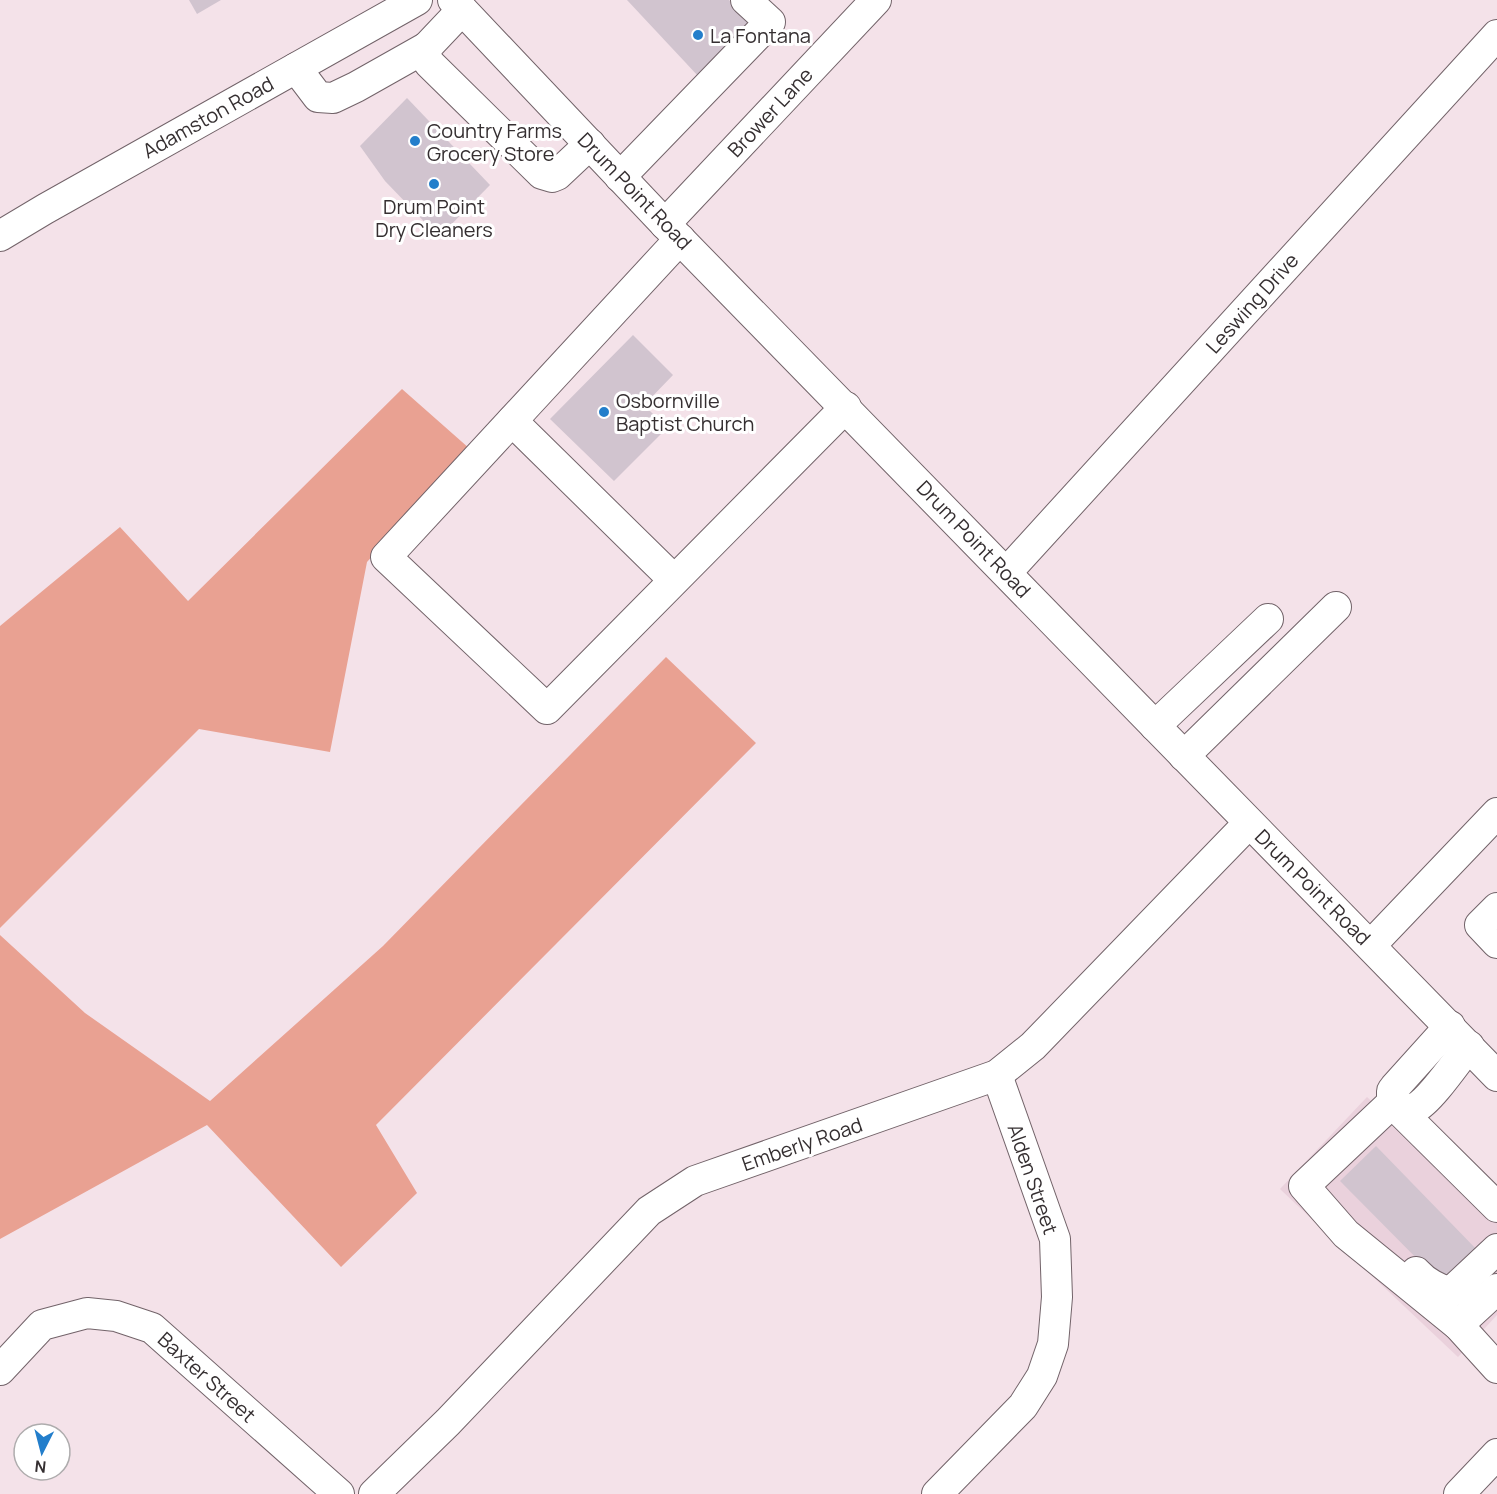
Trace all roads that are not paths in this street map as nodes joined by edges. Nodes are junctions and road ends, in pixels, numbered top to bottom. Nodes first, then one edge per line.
1 (417, 0) edge
2 (746, 0) edge
3 (876, 0) edge
4 (457, 5) edge
5 (1497, 35) edge
6 (427, 47) junction
7 (296, 68) junction
8 (590, 144) junction
9 (620, 177) junction
10 (673, 231) junction
11 (0, 236) edge
12 (846, 407) junction
13 (512, 422) junction
14 (1007, 572) junction
15 (674, 580) junction
16 (1336, 607) dead end
17 (1268, 619) dead end
18 (1155, 726) junction
19 (1184, 756) junction
20 (1497, 813) edge
21 (1249, 823) junction
22 (1497, 908) edge
23 (1497, 943) edge
24 (1371, 945) junction
25 (1460, 1036) junction
26 (997, 1075) junction
27 (1497, 1076) edge
28 (1392, 1103) junction
29 (1497, 1207) edge
30 (1347, 1233) junction
31 (1497, 1249) edge
32 (1497, 1288) edge
33 (1458, 1325) junction
34 (1497, 1368) edge
35 (0, 1370) edge
36 (1497, 1454) edge
37 (339, 1494) edge
38 (374, 1494) edge
39 (937, 1494) edge
40 (1459, 1494) edge

1 - 7 street, Adamston Road
2 - 9 street
3 - 10 street, Brower Lane
4 - 6 street
4 - 8 street, Drum Point Road
5 - 14 street, Leswing Drive
6 - 7 street
6 - 8 street
7 - 11 street, Adamston Road
8 - 9 street, Drum Point Road
9 - 10 street, Drum Point Road
10 - 12 street, Drum Point Road
10 - 13 street, Brower Lane
12 - 14 street, Drum Point Road
12 - 15 street
13 - 15 street
13 - 15 street, Brower Lane
14 - 18 street, Drum Point Road
16 - 19 street
17 - 18 street
18 - 19 street, Drum Point Road
19 - 21 street, Drum Point Road
20 - 24 street
21 - 24 street, Drum Point Road
21 - 26 street, Emberly Road
22 - 23 street
24 - 25 street, Drum Point Road
25 - 27 street, Drum Point Road
25 - 28 street
26 - 38 street, Emberly Road
26 - 39 street, Alden Street
28 - 29 street
28 - 30 street
30 - 31 street
30 - 33 street
32 - 33 street
33 - 34 street
35 - 37 street, Baxter Street
36 - 40 street

